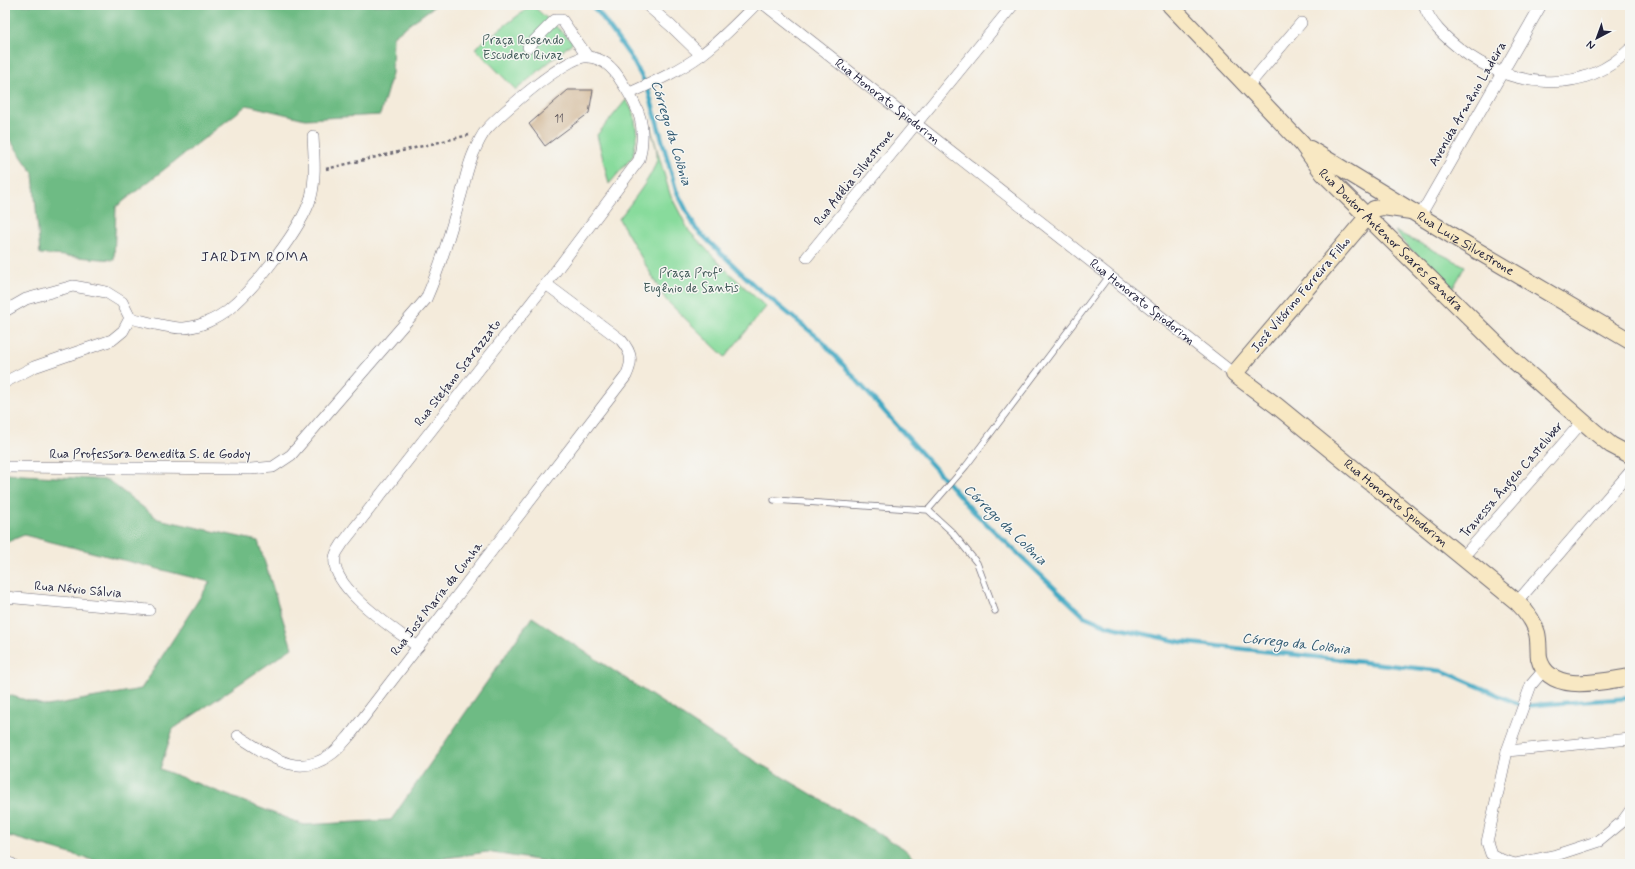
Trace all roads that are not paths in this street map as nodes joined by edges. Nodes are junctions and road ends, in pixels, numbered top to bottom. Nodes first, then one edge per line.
1 (647, 5) edge
2 (755, 5) edge
3 (765, 5) edge
4 (1013, 5) edge
5 (1170, 5) edge
6 (1424, 5) edge
7 (1541, 5) edge
8 (1301, 22) dead end
9 (528, 48) dead end
10 (1630, 50) edge
11 (701, 55) junction
12 (587, 56) junction
13 (1502, 74) junction
14 (1248, 86) junction
15 (635, 91) junction
16 (916, 124) junction
17 (313, 136) dead end
18 (1302, 144) junction
19 (1415, 213) junction
20 (1368, 216) junction
21 (807, 257) dead end
22 (1110, 275) junction
23 (546, 284) junction
24 (5, 311) edge
25 (130, 318) junction
26 (1630, 341) edge
27 (1234, 374) junction
28 (5, 382) edge
29 (1583, 422) junction
30 (1630, 454) edge
31 (5, 467) edge
32 (1630, 472) edge
33 (774, 500) dead end
34 (928, 510) junction
35 (1463, 557) junction
36 (5, 597) edge
37 (1517, 602) junction
38 (149, 610) dead end
39 (995, 611) dead end
40 (418, 647) junction
41 (1544, 670) junction
42 (1630, 677) edge
43 (238, 736) dead end
44 (1630, 739) edge
45 (1508, 751) junction
46 (1630, 812) edge
47 (5, 862) edge
48 (12, 864) edge

1 - 11 street
2 - 11 street
3 - 16 street, Rua Honorato Spiodorim
4 - 16 street, Rua Adélia Silvestrone
5 - 14 main road, Rua Doutor Antenor Soares Gandra
6 - 13 street
7 - 13 street, Avenida Armênio Ladeira
8 - 14 street
9 - 12 street
10 - 13 street
11 - 15 street
12 - 15 street, Rua Stefano Scarazzato
12 - 31 street, Rua Professora Benedita S. de Godoy
13 - 19 street, Avenida Armênio Ladeira
14 - 18 main road, Rua Doutor Antenor Soares Gandra
15 - 23 street, Rua Stefano Scarazzato
16 - 21 street, Rua Adélia Silvestrone
16 - 22 street, Rua Honorato Spiodorim
17 - 25 street
18 - 19 main road, Rua Luiz Silvestrone
18 - 20 main road, Rua Doutor Antenor Soares Gandra
19 - 20 main road, José Vitórino Ferreira Filho
19 - 26 main road, Rua Luiz Silvestrone
20 - 27 main road, José Vitórino Ferreira Filho
20 - 29 main road, Rua Doutor Antenor Soares Gandra
22 - 27 street, Rua Honorato Spiodorim
22 - 34 lane
23 - 40 street, Rua Stefano Scarazzato
23 - 40 street, Rua José Maria da Cunha
24 - 25 street
25 - 28 street
27 - 35 main road, Rua Honorato Spiodorim
29 - 30 main road, Rua Doutor Antenor Soares Gandra
29 - 35 street, Travessa Ângelo Casteluber
32 - 37 street
33 - 34 lane
34 - 39 lane
35 - 37 main road, Rua Honorato Spiodorim
36 - 38 street, Rua Névio Sálvia
37 - 41 main road, Rua Honorato Spiodorim
40 - 43 street, Rua José Maria da Cunha
41 - 42 main road
41 - 45 street
44 - 45 street
45 - 46 street
47 - 48 street

